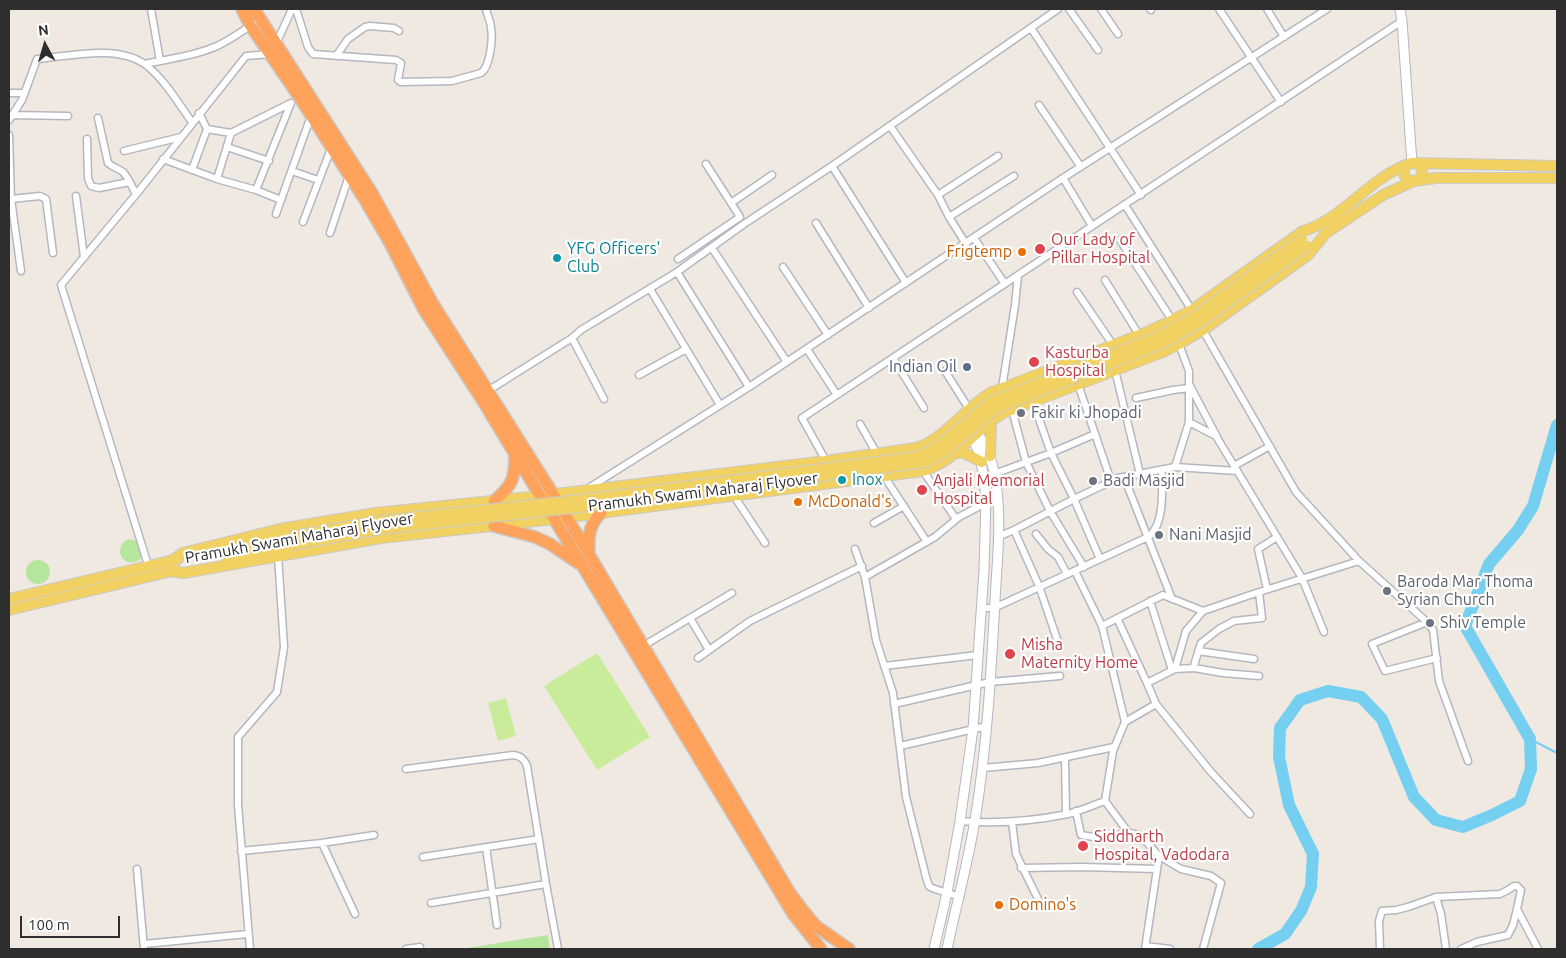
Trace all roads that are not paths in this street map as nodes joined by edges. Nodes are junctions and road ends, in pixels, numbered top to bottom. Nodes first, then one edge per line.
1 (152, 9) edge
2 (242, 9) edge
3 (254, 9) edge
4 (292, 9) edge
5 (296, 9) edge
6 (486, 9) edge
7 (1058, 9) edge
8 (1069, 9) edge
9 (1101, 9) edge
10 (1219, 9) edge
11 (1267, 9) edge
12 (1328, 9) edge
13 (1400, 9) edge
14 (1402, 21) junction
15 (255, 22) junction
16 (1031, 28) junction
17 (399, 31) dead end
18 (1118, 34) dead end
19 (1284, 37) junction
20 (276, 44) junction
21 (1098, 50) dead end
22 (270, 54) junction
23 (336, 56) junction
24 (1251, 58) junction
25 (160, 61) junction
26 (145, 64) junction
27 (25, 93) junction
28 (9, 94) edge
29 (296, 101) junction
30 (1281, 102) junction
31 (1039, 105) dead end
32 (200, 113) junction
33 (68, 116) dead end
34 (311, 116) junction
35 (10, 118) edge
36 (98, 118) dead end
37 (192, 122) junction
38 (890, 126) junction
39 (207, 128) junction
40 (231, 133) junction
41 (9, 135) edge
42 (181, 137) junction
43 (87, 139) dead end
44 (335, 144) junction
45 (9, 146) edge
46 (227, 146) junction
47 (1110, 148) junction
48 (124, 151) dead end
49 (998, 156) dead end
50 (163, 159) junction
51 (269, 161) junction
52 (706, 164) dead end
53 (1412, 164) junction
54 (832, 166) junction
55 (1557, 166) edge
56 (1081, 167) junction
57 (192, 170) junction
58 (292, 171) junction
59 (772, 175) dead end
60 (349, 176) junction
61 (1014, 176) dead end
62 (1063, 178) junction
63 (1557, 178) edge
64 (217, 179) junction
65 (318, 180) junction
66 (1414, 181) junction
67 (129, 182) junction
68 (256, 190) junction
69 (136, 194) junction
70 (938, 195) junction
71 (1140, 195) junction
72 (76, 196) dead end
73 (11, 198) junction
74 (282, 200) junction
75 (731, 202) junction
76 (1125, 205) junction
77 (276, 214) dead end
78 (949, 217) junction
79 (303, 222) dead end
80 (816, 223) dead end
81 (1092, 226) junction
82 (1316, 227) junction
83 (330, 233) dead end
84 (1326, 233) junction
85 (974, 238) junction
86 (1120, 240) dead end
87 (1304, 243) junction
88 (966, 244) junction
89 (712, 248) junction
90 (53, 253) dead end
91 (84, 257) junction
92 (678, 259) dead end
93 (783, 267) dead end
94 (21, 271) dead end
95 (677, 272) junction
96 (1018, 275) junction
97 (1105, 280) dead end
98 (906, 283) junction
99 (1005, 284) junction
100 (650, 289) junction
101 (1077, 292) dead end
102 (869, 308) junction
103 (1192, 310) junction
104 (1172, 320) junction
105 (1203, 330) junction
106 (828, 335) junction
107 (1139, 335) junction
108 (572, 338) junction
109 (1180, 344) junction
110 (1113, 346) junction
111 (807, 348) junction
112 (686, 349) junction
113 (893, 358) junction
114 (787, 362) junction
115 (1115, 370) junction
116 (945, 371) dead end
117 (639, 375) dead end
118 (1078, 384) junction
119 (1189, 385) junction
120 (749, 387) junction
121 (1002, 388) junction
122 (484, 393) junction
123 (837, 395) junction
124 (1136, 398) dead end
125 (604, 399) dead end
126 (1033, 402) junction
127 (720, 405) junction
128 (924, 408) dead end
129 (1012, 410) junction
130 (962, 415) junction
131 (991, 420) junction
132 (1189, 422) junction
133 (860, 424) dead end
134 (1095, 434) junction
135 (974, 435) junction
136 (1218, 439) junction
137 (1270, 446) junction
138 (1051, 453) junction
139 (515, 454) junction
140 (877, 454) junction
141 (952, 454) junction
142 (986, 459) junction
143 (826, 461) junction
144 (1026, 462) junction
145 (1175, 467) junction
146 (1235, 469) junction
147 (1162, 470) junction
148 (923, 471) junction
149 (994, 474) junction
150 (1140, 474) junction
151 (884, 476) junction
152 (1124, 477) junction
153 (1111, 481) junction
154 (584, 490) junction
155 (553, 494) junction
156 (540, 496) junction
157 (734, 496) junction
158 (997, 498) junction
159 (1074, 499) junction
160 (494, 500) junction
161 (986, 503) junction
162 (904, 506) junction
163 (1050, 511) junction
164 (601, 513) junction
165 (567, 518) junction
166 (554, 519) junction
167 (956, 519) junction
168 (874, 523) dead end
169 (494, 526) junction
170 (1014, 530) junction
171 (1036, 534) dead end
172 (998, 537) junction
173 (1148, 537) junction
174 (1277, 537) junction
175 (927, 542) junction
176 (765, 543) dead end
177 (855, 549) dead end
178 (589, 555) junction
179 (278, 556) junction
180 (173, 560) junction
181 (197, 560) junction
182 (1100, 560) junction
183 (1359, 561) junction
184 (148, 565) junction
185 (862, 566) junction
186 (583, 567) junction
187 (1084, 567) junction
188 (170, 571) junction
189 (1075, 571) junction
190 (1068, 574) junction
191 (865, 577) junction
192 (1302, 578) junction
193 (1039, 586) junction
194 (1267, 589) junction
195 (1259, 592) junction
196 (732, 593) dead end
197 (9, 599) edge
198 (1172, 599) junction
199 (1150, 601) junction
200 (981, 608) junction
201 (994, 608) junction
202 (9, 610) edge
203 (1203, 612) junction
204 (690, 618) junction
205 (1118, 618) junction
206 (1428, 622) junction
207 (1102, 626) junction
208 (1324, 632) dead end
209 (1058, 642) dead end
210 (643, 646) junction
211 (710, 650) junction
212 (1198, 651) junction
213 (978, 655) junction
214 (698, 658) dead end
215 (1436, 658) junction
216 (1254, 659) dead end
217 (884, 666) junction
218 (1194, 668) junction
219 (1173, 669) junction
220 (1060, 676) dead end
221 (1259, 676) dead end
222 (990, 682) junction
223 (1146, 683) junction
224 (976, 685) junction
225 (894, 704) junction
226 (1156, 704) junction
227 (1125, 722) junction
228 (987, 726) junction
229 (972, 729) junction
230 (900, 746) junction
231 (1114, 747) junction
232 (1065, 758) junction
233 (1468, 761) dead end
234 (983, 768) junction
235 (406, 770) dead end
236 (1105, 801) junction
237 (1076, 811) junction
238 (1066, 814) junction
239 (1250, 814) dead end
240 (960, 821) junction
241 (975, 822) junction
242 (1012, 822) junction
243 (1128, 832) junction
244 (374, 835) dead end
245 (539, 839) junction
246 (322, 843) junction
247 (486, 847) junction
248 (241, 851) junction
249 (1159, 856) junction
250 (423, 857) dead end
251 (1022, 868) junction
252 (1157, 869) junction
253 (137, 870) dead end
254 (546, 884) junction
255 (492, 893) junction
256 (947, 893) junction
257 (960, 897) junction
258 (1436, 898) junction
259 (1039, 901) dead end
260 (431, 903) dead end
261 (1517, 908) junction
262 (355, 914) dead end
263 (497, 925) dead end
264 (248, 934) junction
265 (144, 947) edge
266 (420, 947) dead end
267 (1146, 948) edge
268 (250, 949) edge
269 (406, 949) edge
270 (558, 949) edge
271 (821, 949) edge
272 (849, 949) edge
273 (934, 949) edge
274 (947, 949) edge
275 (1170, 949) edge
276 (1203, 949) edge
277 (1380, 949) edge
278 (1446, 949) edge
279 (1461, 949) edge
280 (1538, 949) edge

1 - 25 street
2 - 15 highway
3 - 15 highway
4 - 20 street
5 - 23 street
6 - 23 street
7 - 16 street
8 - 21 street
9 - 18 street
10 - 24 street
11 - 19 street
12 - 19 street
13 - 14 street
14 - 30 street
14 - 53 street
15 - 20 highway
15 - 22 highway
15 - 25 street
16 - 38 street
16 - 47 street
17 - 23 street
19 - 24 street
20 - 22 street
20 - 44 highway
22 - 29 highway
22 - 32 street
24 - 30 street
24 - 47 street
25 - 26 street
26 - 27 street
26 - 37 street
27 - 28 street
27 - 35 street
29 - 34 highway
29 - 40 street
29 - 51 street
30 - 71 street
31 - 56 street
32 - 37 street
32 - 39 street
33 - 35 street
34 - 44 highway
34 - 58 street
36 - 67 street
37 - 42 street
38 - 54 street
38 - 70 street
39 - 40 street
39 - 57 street
40 - 46 street
41 - 45 street
42 - 48 street
42 - 50 street
43 - 67 street
44 - 60 highway
44 - 65 street
44 - 122 highway
45 - 73 street
46 - 51 street
46 - 64 street
47 - 56 street
47 - 71 street
49 - 70 street
50 - 57 street
50 - 69 street
51 - 68 street
52 - 75 street
53 - 55 main road
53 - 66 main road
53 - 82 main road
54 - 89 street
54 - 98 street
56 - 62 street
57 - 64 street
58 - 65 street
58 - 74 street
59 - 75 street
60 - 83 street
60 - 122 highway
61 - 78 street
62 - 81 street
62 - 85 street
63 - 66 main road, Pramukh Swami Maharaj Flyover
64 - 68 street
65 - 79 street
66 - 84 main road, Pramukh Swami Maharaj Flyover
67 - 69 street
68 - 74 street
69 - 91 street
70 - 78 street
71 - 76 street
72 - 91 street
73 - 90 street
73 - 94 street
74 - 77 street
75 - 92 street
76 - 81 street
76 - 103 street
78 - 88 street
80 - 102 street
81 - 96 street
82 - 87 main road, Pramukh Swami Maharaj Flyover
82 - 103 main road
84 - 87 main road, Pramukh Swami Maharaj Flyover
84 - 105 main road
85 - 88 street
85 - 99 street
86 - 104 street
87 - 181 main road, Pramukh Swami Maharaj Flyover, bridge
88 - 98 street
89 - 95 street
89 - 114 street
91 - 184 street
93 - 106 street
95 - 100 street
95 - 120 street
96 - 99 street
96 - 121 street
97 - 107 street
98 - 102 street
99 - 113 street
100 - 108 street
100 - 112 street
101 - 110 street
102 - 106 street
103 - 104 main road
103 - 105 street
104 - 107 main road
105 - 109 main road
105 - 137 street
106 - 111 street
107 - 110 main road
108 - 122 street
108 - 125 street
109 - 115 main road
109 - 119 street
110 - 121 main road
111 - 114 street
111 - 123 street
112 - 117 street
112 - 127 street
113 - 123 street
113 - 128 street
114 - 120 street
115 - 118 main road
115 - 150 street
116 - 130 street
118 - 126 main road
118 - 134 street
119 - 124 street
119 - 132 street
119 - 136 street
120 - 127 street
121 - 130 main road
122 - 139 highway
122 - 155 highway
123 - 143 street
126 - 129 main road
126 - 138 street
127 - 154 street
129 - 131 main road
129 - 144 street
130 - 135 street
130 - 140 main road
131 - 135 main road
131 - 142 main road
132 - 136 street
132 - 145 street
133 - 140 street
134 - 138 street
134 - 153 street
135 - 141 main road
135 - 142 street
136 - 146 street
137 - 146 street
137 - 183 street
138 - 144 street
138 - 159 street
139 - 156 highway
139 - 160 highway
140 - 143 main road
141 - 142 main road
141 - 148 main road
142 - 149 street
142 - 161 street
143 - 154 main road
144 - 149 street
144 - 163 street
145 - 146 street
145 - 147 street
146 - 174 street
147 - 150 street
147 - 173 street
148 - 151 main road
148 - 167 street
149 - 158 street
150 - 152 street
151 - 157 main road
151 - 162 street
152 - 153 street
152 - 173 street
153 - 159 street
154 - 155 main road
155 - 156 main road
155 - 165 highway
156 - 160 main road
156 - 166 highway
157 - 164 main road
157 - 176 street
158 - 161 street
158 - 172 street
159 - 163 street
159 - 182 street
160 - 180 main road
161 - 167 street
161 - 200 street
162 - 168 street
162 - 175 street
163 - 170 street
163 - 187 street
164 - 165 main road
164 - 178 highway
165 - 166 main road
165 - 178 highway
166 - 169 main road
166 - 186 highway
167 - 175 street
169 - 179 main road
169 - 186 highway
170 - 172 street
170 - 193 street
171 - 190 street
172 - 201 street
173 - 182 street
173 - 198 street
174 - 192 street
174 - 194 street
175 - 191 street
177 - 185 street
178 - 210 highway
179 - 188 main road
179 - 248 street
180 - 181 main road, Pramukh Swami Maharaj Flyover
180 - 184 main road
181 - 188 main road, Pramukh Swami Maharaj Flyover
182 - 187 street
183 - 192 street
183 - 206 street
184 - 197 main road
185 - 191 street
185 - 211 street
186 - 271 highway
187 - 189 street
188 - 202 main road
189 - 190 street
189 - 207 street
190 - 193 street
191 - 217 street
192 - 194 street
192 - 208 street
193 - 201 street
193 - 209 street
194 - 195 street
195 - 203 street
195 - 212 street
196 - 204 street
198 - 199 street
198 - 203 street
199 - 205 street
199 - 219 street
200 - 201 street
200 - 213 street
201 - 222 street
203 - 219 street
204 - 210 street
204 - 211 street
205 - 207 street
205 - 223 street
206 - 215 street
206 - 215 street
207 - 227 street
210 - 272 highway
211 - 214 street
212 - 216 street
212 - 218 street
213 - 217 street
213 - 224 street
215 - 233 street
217 - 225 street
218 - 219 street
218 - 221 street
219 - 223 street
220 - 222 street
222 - 224 street
222 - 228 street
223 - 226 street
224 - 225 street
224 - 229 street
225 - 230 street
226 - 227 street
226 - 239 street
227 - 231 street
228 - 229 street
228 - 234 street
229 - 230 street
229 - 240 street
230 - 256 street
231 - 232 street
231 - 236 street
232 - 234 street
232 - 238 street
234 - 241 street
235 - 245 street
236 - 237 street
236 - 243 street
237 - 238 street
237 - 243 street
238 - 242 street
240 - 241 street
240 - 256 street
241 - 242 street
241 - 257 street
242 - 251 street
243 - 249 street
244 - 246 street
245 - 247 street
245 - 254 street
246 - 248 street
246 - 262 street
247 - 250 street
247 - 255 street
248 - 264 street
249 - 252 street
249 - 276 street
251 - 252 street
251 - 259 street
252 - 267 street
253 - 265 street
254 - 255 street
254 - 270 street
255 - 260 street
255 - 263 street
256 - 257 street
256 - 273 street
257 - 274 street
258 - 261 street
258 - 277 street
258 - 278 street
261 - 279 street
261 - 280 street
264 - 265 street
264 - 268 street
266 - 269 street
267 - 275 street

